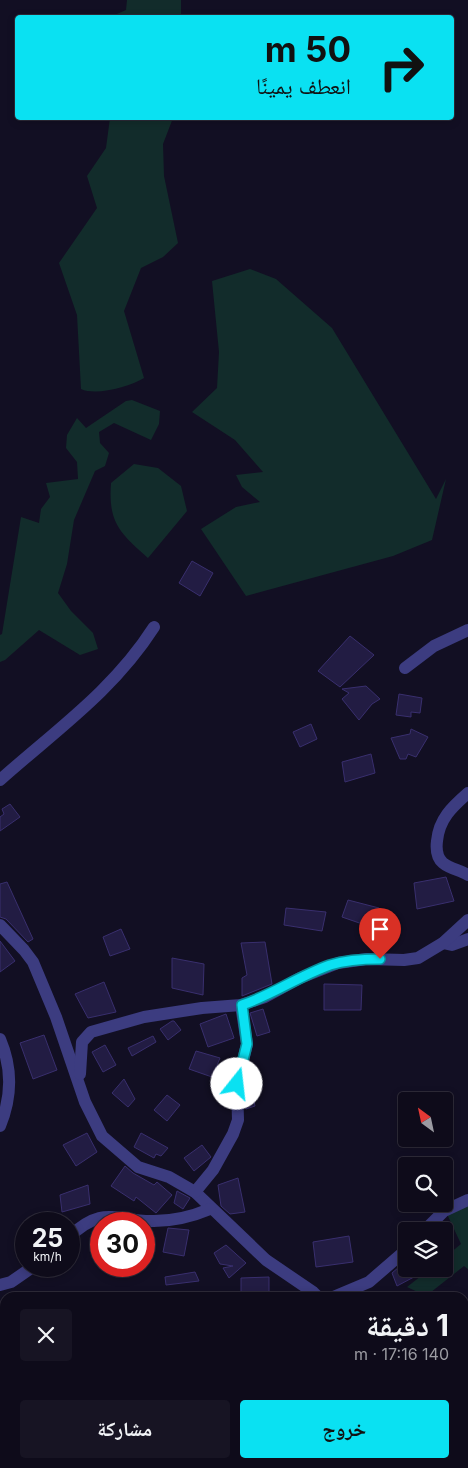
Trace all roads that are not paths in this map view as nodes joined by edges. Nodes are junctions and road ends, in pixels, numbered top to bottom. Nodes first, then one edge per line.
1 (154, 627) dead end
2 (468, 630) edge
3 (405, 668) dead end
4 (0, 780) edge
5 (468, 793) edge
6 (468, 875) edge
7 (468, 920) edge
8 (0, 926) edge
9 (468, 939) edge
10 (444, 942) junction
11 (242, 1005) junction
12 (0, 1039) edge
13 (79, 1084) junction
14 (0, 1126) edge
15 (195, 1192) junction
16 (468, 1200) edge
17 (210, 1209) junction
18 (433, 1222) edge
19 (80, 1227) edge
20 (398, 1257) edge
21 (18, 1277) edge
22 (0, 1285) edge
23 (314, 1292) edge
24 (345, 1292) edge

1 - 4 street
2 - 3 street
5 - 6 street
7 - 10 street
8 - 13 street
9 - 10 street
10 - 11 street
11 - 13 street
11 - 15 street
12 - 14 street
13 - 15 street
15 - 17 street
16 - 18 street
17 - 19 street
17 - 23 street
20 - 24 street
21 - 22 street

